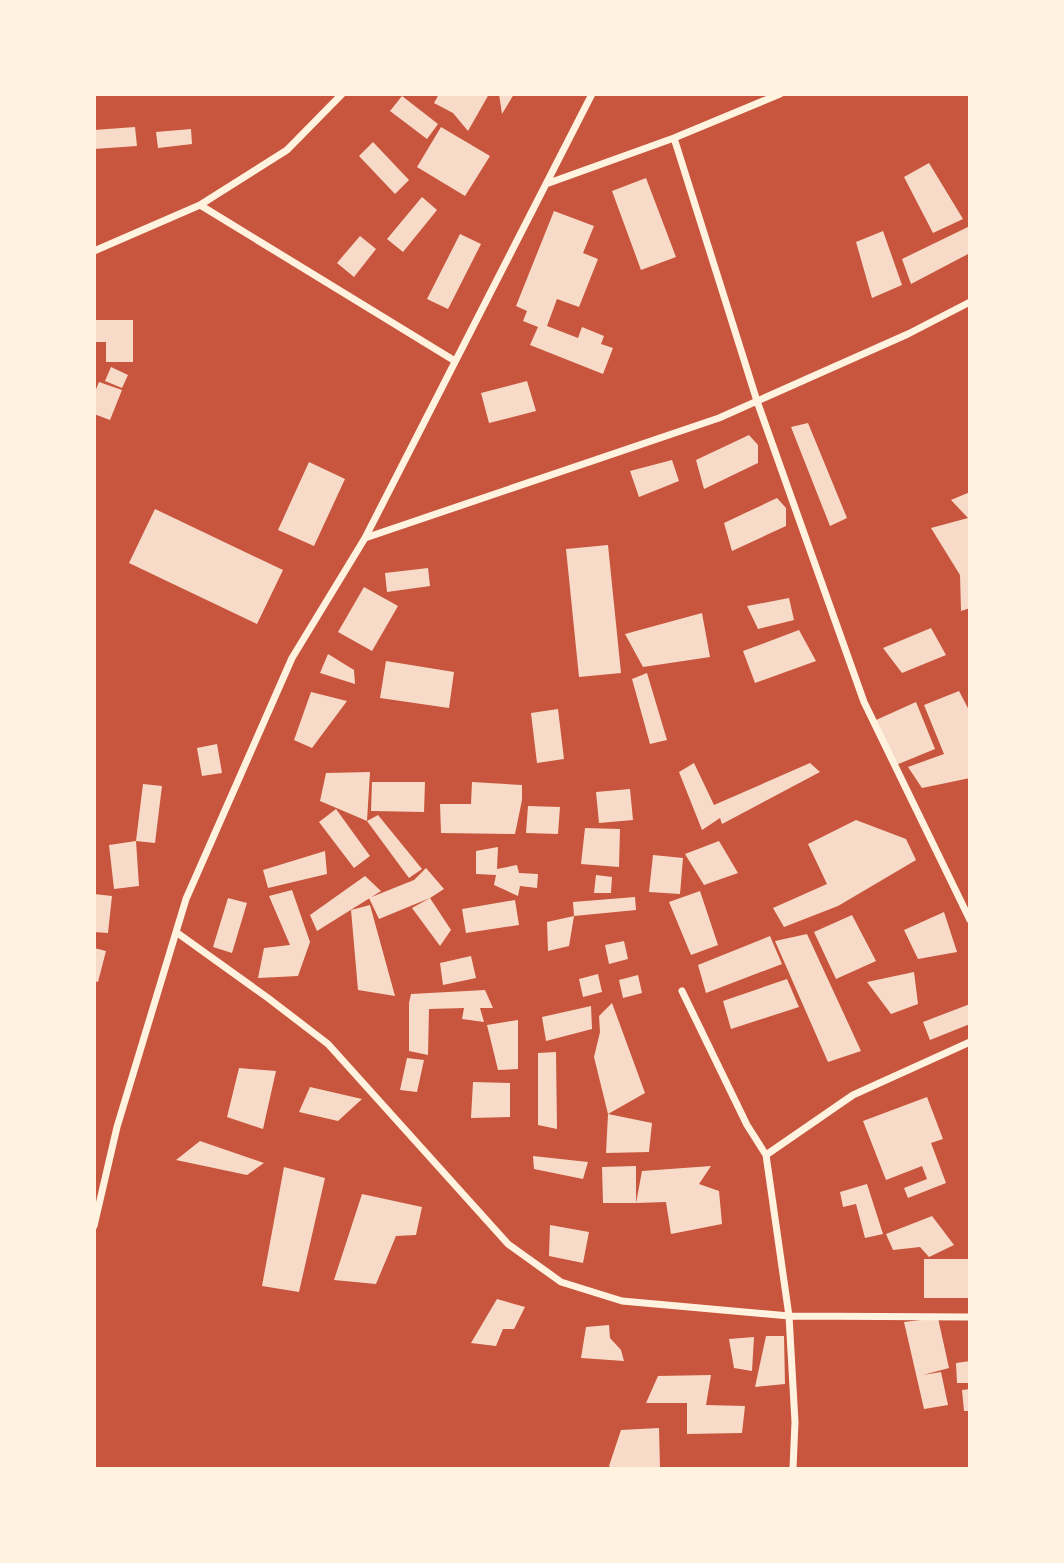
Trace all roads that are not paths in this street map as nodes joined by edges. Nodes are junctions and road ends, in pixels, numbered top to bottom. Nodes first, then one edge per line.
1 (342, 94) edge
2 (592, 94) edge
3 (780, 94) edge
4 (674, 138) junction
5 (545, 184) junction
6 (200, 205) junction
7 (94, 251) edge
8 (970, 302) edge
9 (455, 361) junction
10 (757, 401) junction
11 (365, 538) junction
12 (970, 920) edge
13 (176, 932) junction
14 (682, 991) dead end
15 (970, 1042) edge
16 (766, 1156) junction
17 (94, 1226) edge
18 (789, 1316) junction
19 (970, 1317) edge
20 (793, 1468) edge

1 - 6 street
2 - 5 street
3 - 4 street
4 - 5 street
4 - 10 street
5 - 9 street
6 - 7 street
6 - 9 street
8 - 10 street
9 - 11 street
10 - 11 street
10 - 12 street
11 - 13 street
13 - 17 street
13 - 18 street
14 - 16 street
15 - 16 street
16 - 18 street
18 - 19 street
18 - 20 street

